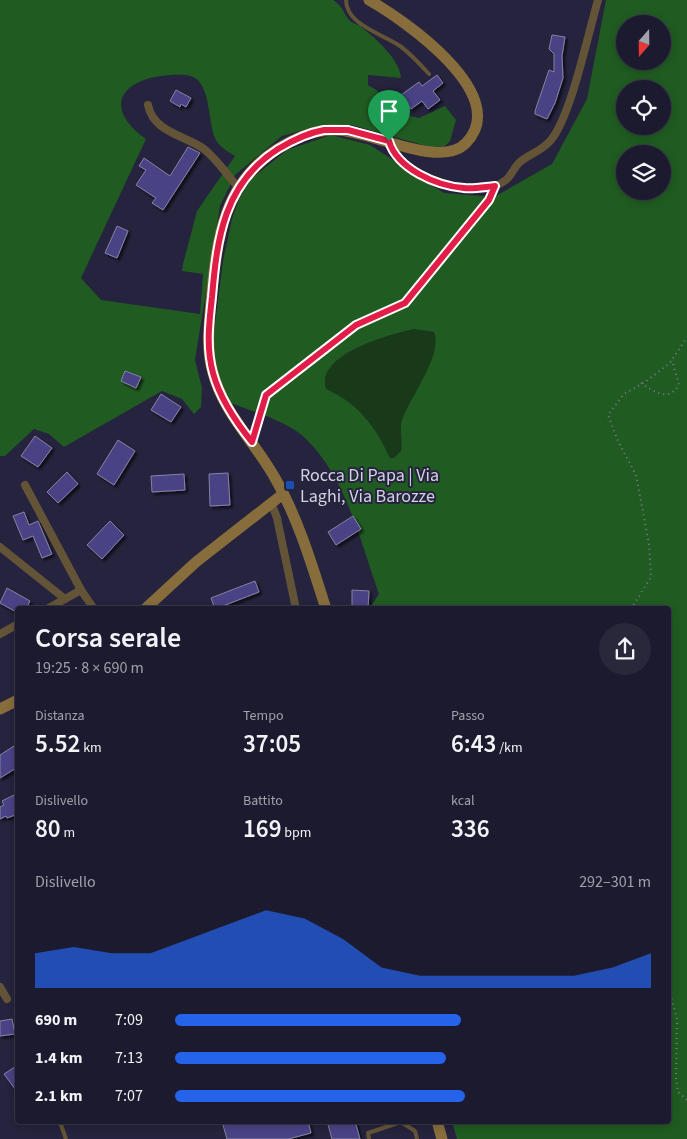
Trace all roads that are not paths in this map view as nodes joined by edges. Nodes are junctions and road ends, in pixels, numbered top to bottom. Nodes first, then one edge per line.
1 (346, 0) edge
2 (369, 0) edge
3 (598, 0) edge
4 (429, 74) dead end
5 (148, 104) dead end
6 (389, 141) junction
7 (238, 187) junction
8 (25, 485) dead end
9 (283, 494) junction
10 (271, 502) junction
11 (0, 547) edge
12 (81, 590) junction
13 (65, 598) junction
14 (51, 606) edge
15 (92, 606) edge
16 (148, 606) edge
17 (295, 606) edge
18 (325, 606) edge
19 (15, 626) edge
20 (0, 634) edge
21 (15, 702) edge
22 (0, 709) edge
23 (0, 987) edge
24 (7, 999) dead end
25 (395, 1124) edge
26 (404, 1124) edge
27 (438, 1124) edge
28 (61, 1125) dead end
29 (66, 1139) edge
30 (369, 1139) edge
31 (417, 1139) edge
32 (442, 1139) edge

1 - 4 lane
2 - 6 main road
3 - 6 street
5 - 7 street
6 - 7 main road
7 - 9 main road
8 - 12 street
9 - 10 main road
9 - 18 main road
10 - 16 main road
10 - 17 street
11 - 13 street
12 - 13 street
12 - 15 street
13 - 14 street
19 - 20 street
21 - 22 main road
23 - 24 street
25 - 30 lane
26 - 31 lane
27 - 32 main road
28 - 29 lane

